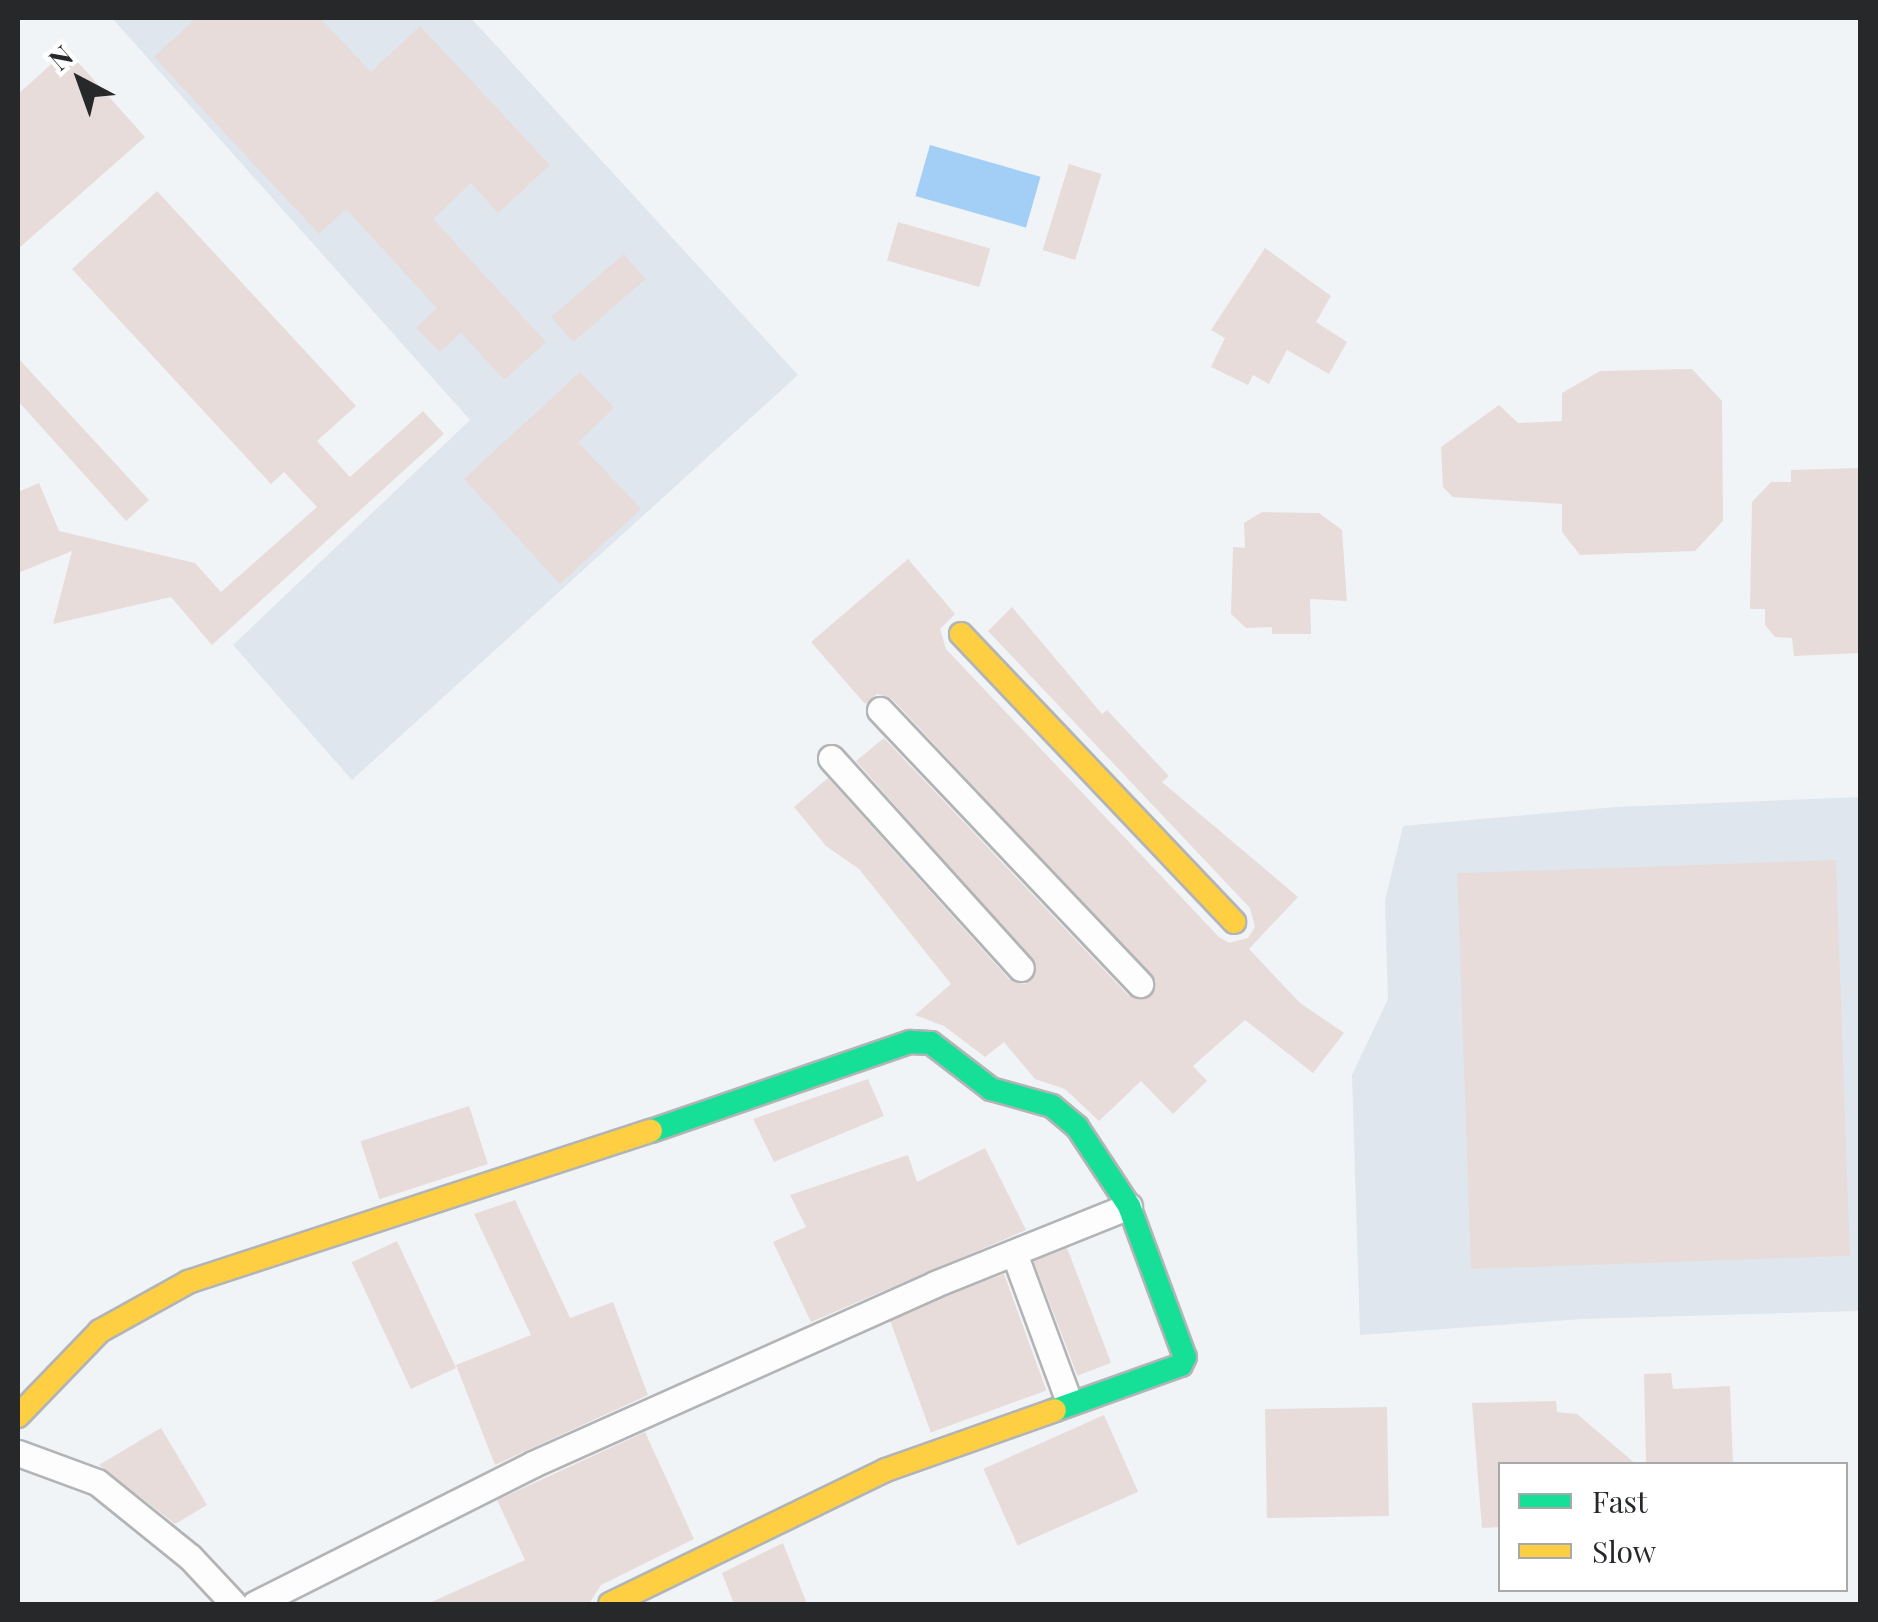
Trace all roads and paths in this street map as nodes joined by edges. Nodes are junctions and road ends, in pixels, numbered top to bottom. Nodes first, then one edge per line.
1 (961, 634) dead end
2 (880, 710) dead end
3 (830, 758) dead end
4 (1234, 922) dead end
5 (1021, 968) dead end
6 (1140, 984) dead end
7 (1129, 1206) junction
8 (1014, 1253) junction
9 (1069, 1402) junction
10 (18, 1416) edge
11 (18, 1453) edge
12 (234, 1604) edge
13 (256, 1604) edge
14 (610, 1604) edge

1 - 4 street
2 - 6 street
3 - 5 street
7 - 8 street
7 - 9 street
7 - 10 street
8 - 9 street
8 - 13 street
9 - 14 street
11 - 12 street

